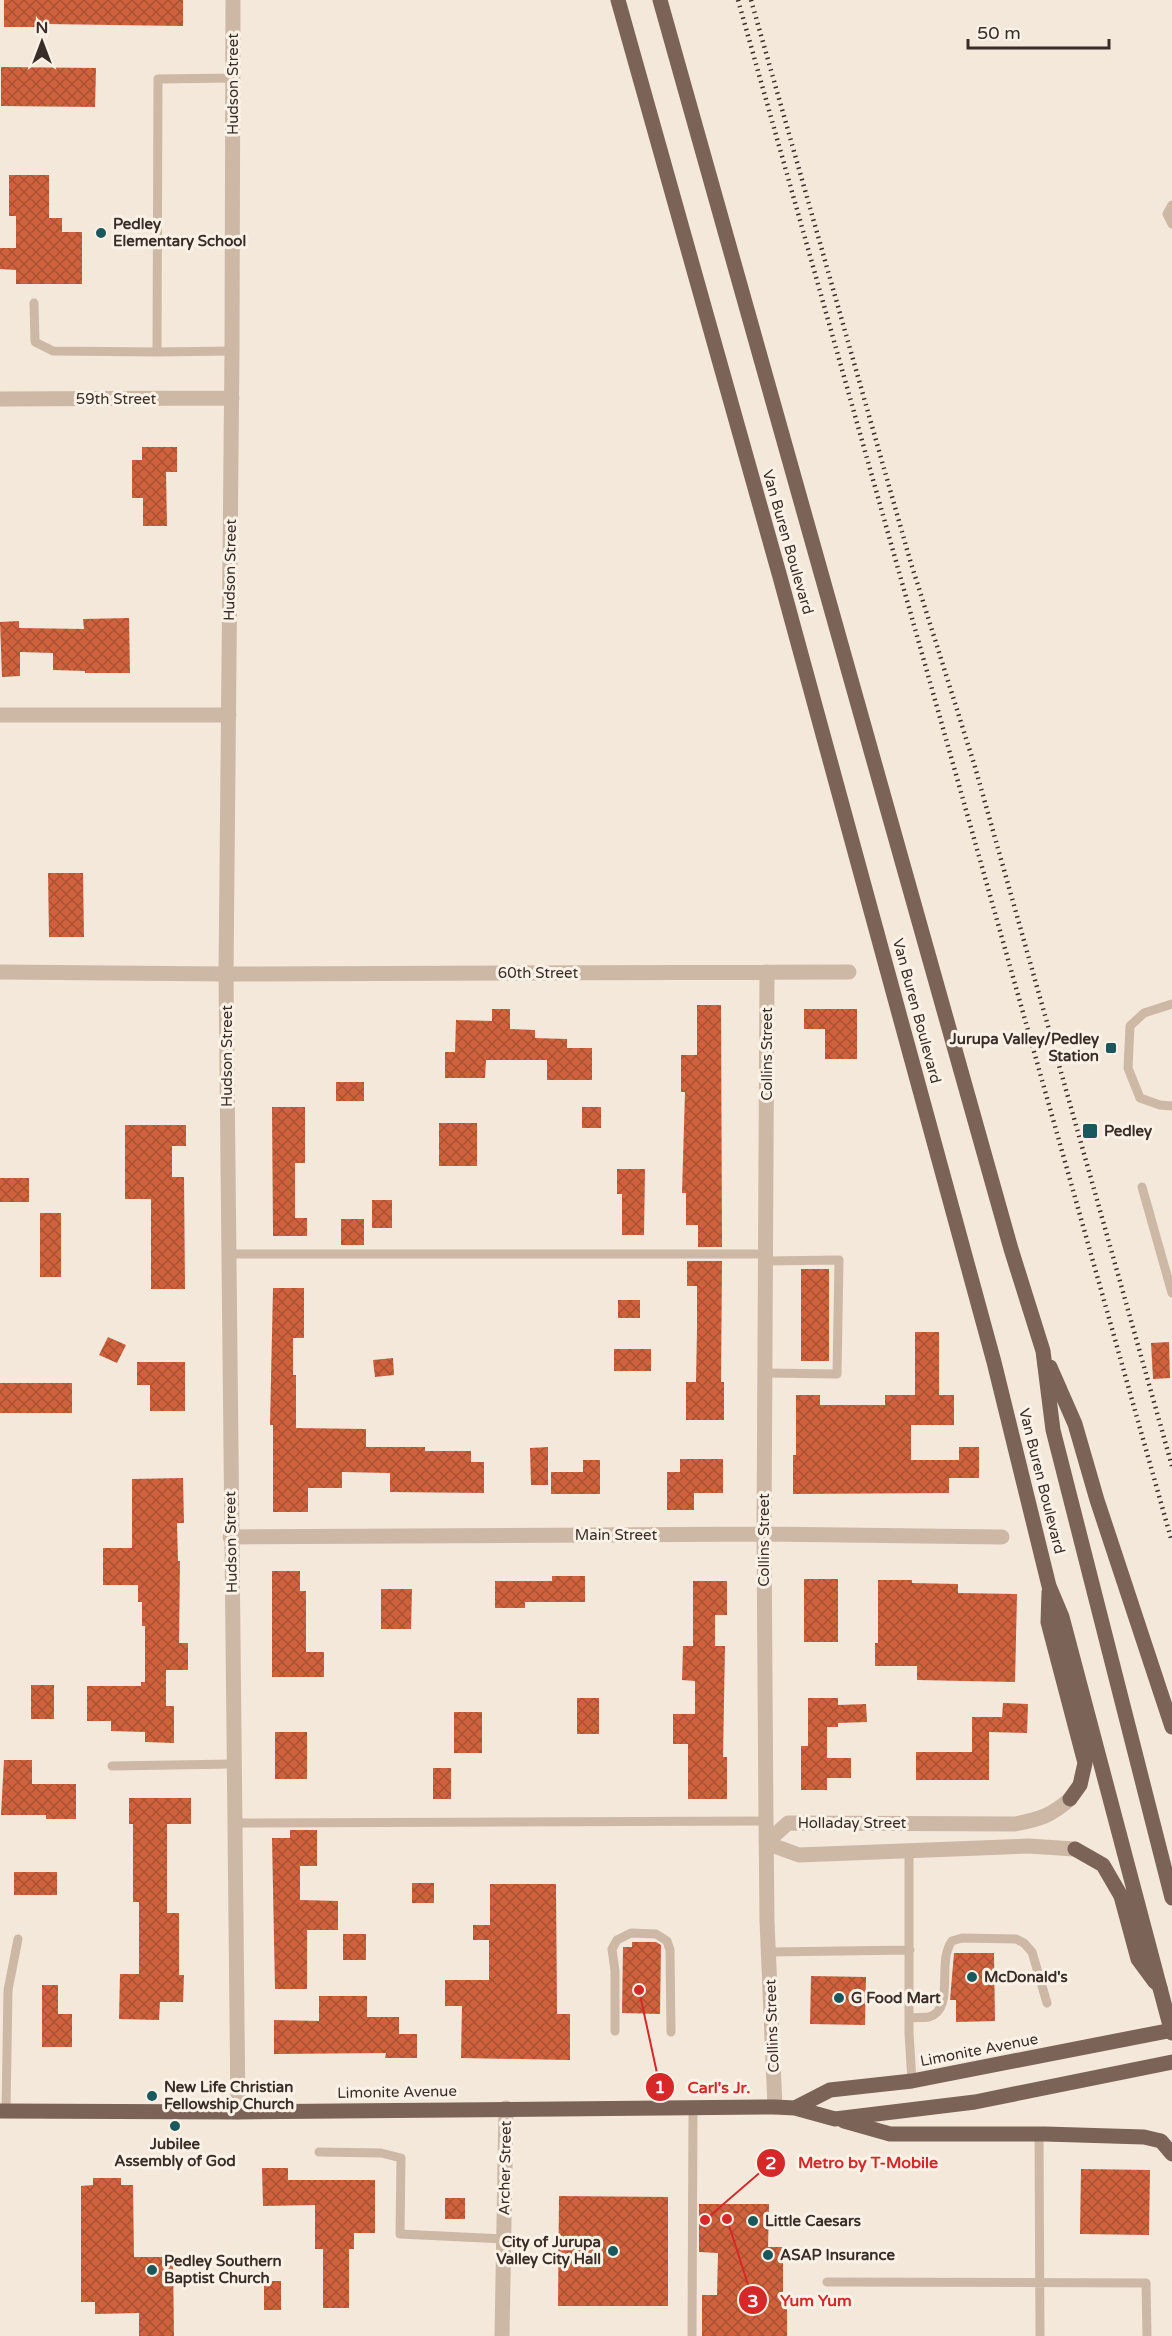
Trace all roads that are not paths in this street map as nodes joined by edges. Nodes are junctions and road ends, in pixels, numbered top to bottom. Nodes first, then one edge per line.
1 (233, 0) edge
2 (618, 0) edge
3 (660, 0) edge
4 (232, 78) junction
5 (1172, 205) edge
6 (1172, 224) edge
7 (34, 303) dead end
8 (232, 351) junction
9 (157, 352) junction
10 (231, 398) junction
11 (0, 399) edge
12 (0, 715) edge
13 (229, 715) junction
14 (0, 972) edge
15 (767, 972) junction
16 (849, 972) dead end
17 (226, 974) junction
18 (1172, 1004) edge
19 (1172, 1106) edge
20 (1142, 1187) dead end
21 (228, 1254) junction
22 (766, 1257) junction
23 (1172, 1293) edge
24 (1042, 1351) junction
25 (765, 1374) junction
26 (764, 1534) junction
27 (231, 1537) junction
28 (1002, 1537) dead end
29 (1049, 1586) junction
30 (1172, 1727) edge
31 (233, 1764) junction
32 (112, 1766) dead end
33 (1070, 1800) joint
34 (766, 1821) junction
35 (234, 1823) junction
36 (766, 1843) junction
37 (1075, 1849) joint
38 (909, 1850) junction
39 (1172, 1898) edge
40 (18, 1939) dead end
41 (910, 1950) junction
42 (770, 1952) junction
43 (1160, 1988) junction
44 (1047, 2003) dead end
45 (910, 2018) junction
46 (615, 2031) dead end
47 (1172, 2031) edge
48 (671, 2032) dead end
49 (1172, 2062) edge
50 (912, 2081) junction
51 (775, 2107) junction
52 (506, 2108) junction
53 (693, 2108) junction
54 (795, 2108) junction
55 (3, 2111) edge
56 (238, 2112) junction
57 (835, 2119) junction
58 (1039, 2134) junction
59 (319, 2152) dead end
60 (1172, 2154) edge
61 (504, 2239) junction
62 (827, 2282) dead end
63 (1039, 2282) junction
64 (502, 2336) edge
65 (692, 2336) edge
66 (1040, 2336) edge
67 (1147, 2336) edge

1 - 4 street, Hudson Street
2 - 29 main road, Van Buren Boulevard
3 - 24 main road, Van Buren Boulevard
4 - 8 street, Hudson Street
4 - 9 lane
5 - 6 lane
7 - 9 lane
8 - 9 lane
8 - 10 street, Hudson Street
10 - 11 street, 59th Street
10 - 13 street, Hudson Street
12 - 13 street
13 - 17 street, Hudson Street
14 - 17 street, 60th Street
15 - 16 street, 60th Street
15 - 17 street, 60th Street
15 - 22 street, Collins Street
17 - 21 street, Hudson Street
18 - 19 lane
20 - 23 lane
21 - 22 lane
21 - 27 street, Hudson Street
22 - 25 street, Collins Street
22 - 25 lane
24 - 30 main road
24 - 39 main road, Van Buren Boulevard
25 - 26 street, Collins Street
26 - 27 street, Main Street
26 - 28 street, Main Street
26 - 34 street, Collins Street
27 - 31 street, Hudson Street
29 - 33 main road
29 - 43 main road, Van Buren Boulevard
31 - 32 lane
31 - 35 street, Hudson Street
33 - 36 street, Holladay Street
34 - 35 lane
34 - 36 street, Collins Street
35 - 56 street, Hudson Street
36 - 38 street, Holladay Street
36 - 42 street, Collins Street
37 - 38 street, Holladay Street
37 - 43 main road
38 - 41 lane
40 - 55 lane
41 - 42 lane
41 - 45 lane
42 - 51 street, Collins Street
43 - 47 main road, Van Buren Boulevard, bridge
44 - 45 lane
45 - 50 lane
46 - 48 lane
47 - 50 main road, Limonite Avenue
49 - 57 main road, Limonite Avenue
50 - 54 main road, Limonite Avenue
51 - 53 main road, Limonite Avenue
51 - 54 main road, Limonite Avenue
52 - 53 main road, Limonite Avenue
52 - 56 main road, Limonite Avenue
52 - 61 street, Archer Street
53 - 65 lane
54 - 57 main road, Limonite Avenue
55 - 56 main road, Limonite Avenue
57 - 58 main road
58 - 60 main road
58 - 63 lane
59 - 61 lane
61 - 64 street, Archer Street
62 - 63 lane
63 - 66 lane
63 - 67 lane

